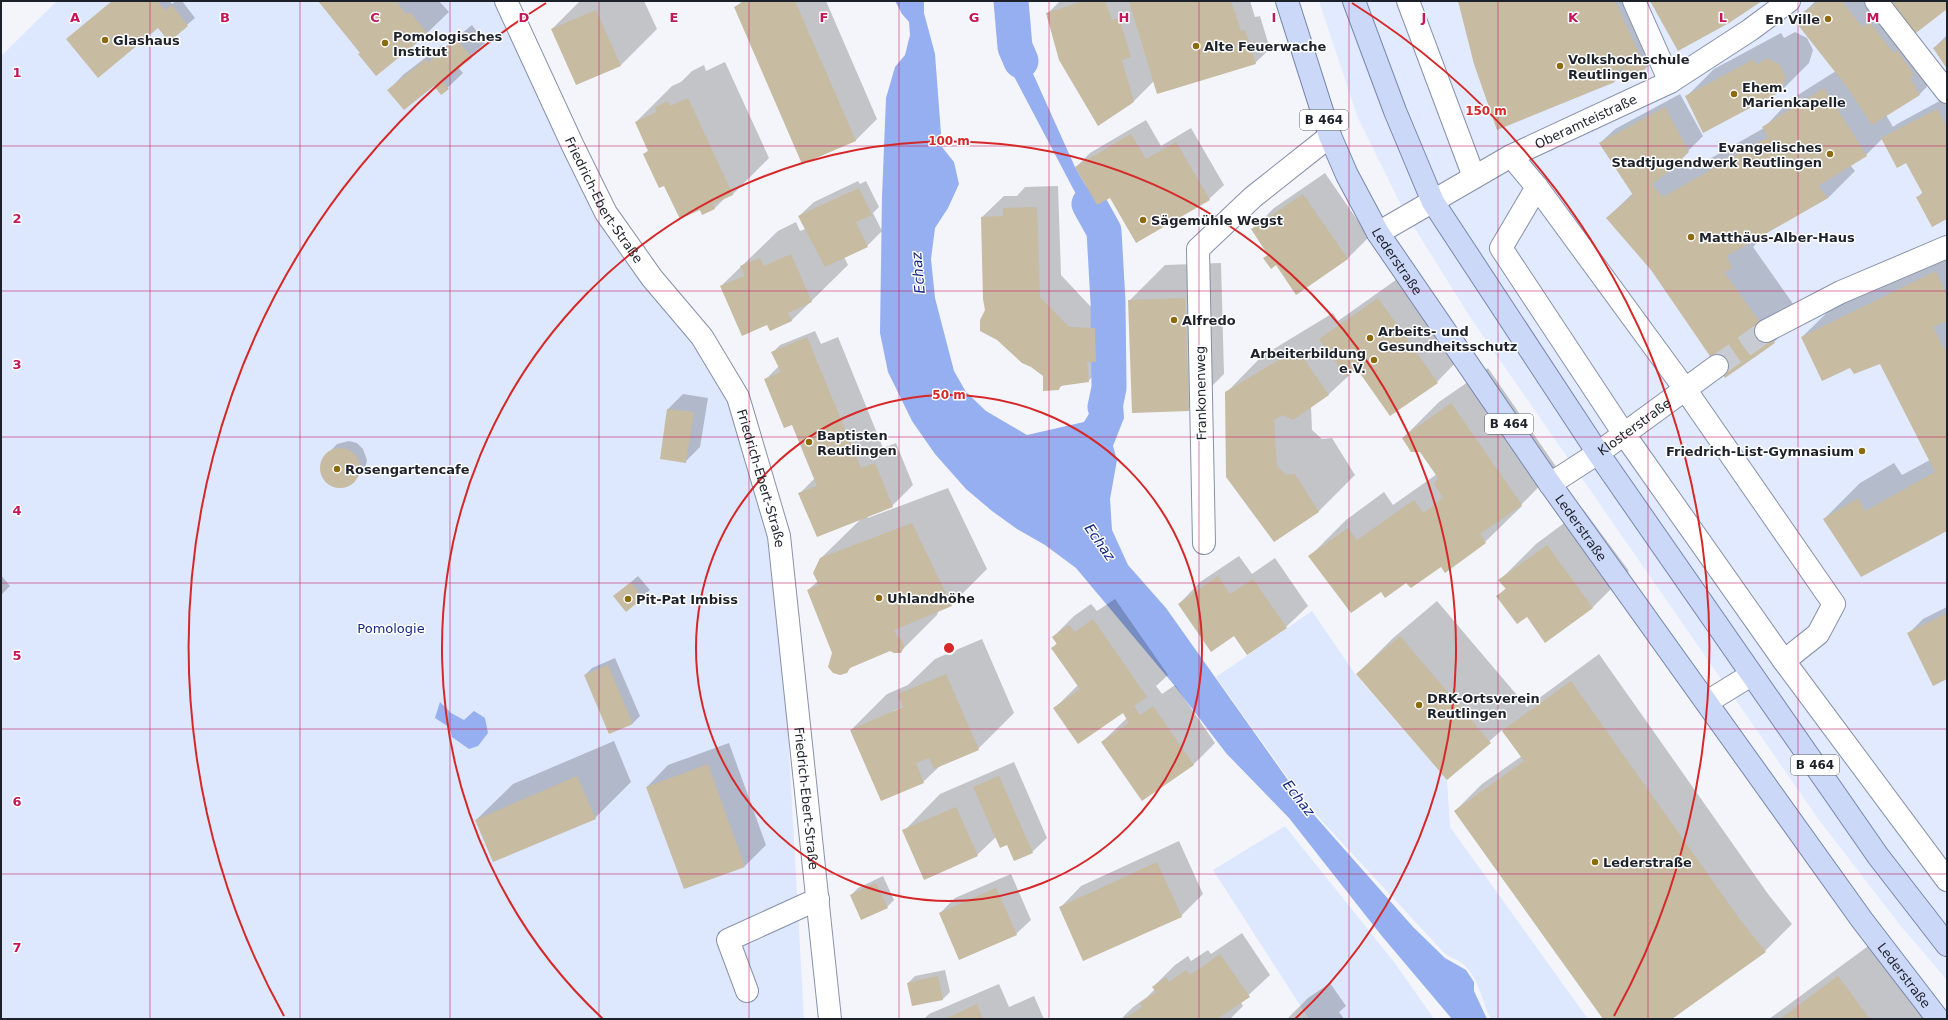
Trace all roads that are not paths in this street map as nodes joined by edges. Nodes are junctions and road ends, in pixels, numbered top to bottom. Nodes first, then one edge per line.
1 (506, 1) edge
2 (1287, 1) edge
3 (1354, 1) edge
4 (1408, 1) edge
5 (1634, 1) edge
6 (1789, 1) edge
7 (1876, 1) edge
8 (1670, 82) junction
9 (1947, 92) edge
10 (1330, 136) junction
11 (1511, 156) junction
12 (1474, 177) junction
13 (1537, 187) junction
14 (1433, 202) junction
15 (1378, 233) junction
16 (1947, 247) edge
17 (1766, 331) tunnel mouth
18 (1717, 366) tunnel mouth
19 (1685, 388) junction
20 (1624, 434) junction
21 (1598, 453) junction
22 (1550, 484) junction
23 (1204, 543) dead end
24 (1784, 661) junction
25 (1752, 675) junction
26 (1707, 702) junction
27 (1947, 880) edge
28 (818, 899) junction
29 (1947, 945) edge
30 (747, 991) dead end
31 (830, 1019) edge
32 (1938, 1019) edge

1 - 28 street, Friedrich-Ebert-Straße
2 - 10 main road, Lederstraße / B 464
3 - 14 main road, B 464
4 - 12 street
5 - 8 street
6 - 8 street, Oberamteistraße
7 - 9 street
8 - 11 street, Oberamteistraße
10 - 15 main road, Lederstraße / B 464
10 - 23 street, Frankonenweg
11 - 12 street, Oberamteistraße
11 - 13 street
12 - 14 street, Oberamteistraße
13 - 19 street
13 - 20 street
14 - 15 street, Oberamteistraße
14 - 21 main road, B 464
15 - 22 main road, Lederstraße / B 464
16 - 17 street
18 - 19 street, Klosterstraße
19 - 20 street, Klosterstraße
19 - 24 street
20 - 21 street, Klosterstraße
20 - 24 street
21 - 22 street, Klosterstraße
21 - 25 main road, B 464
22 - 26 main road, Lederstraße / B 464
24 - 27 street
25 - 26 street
25 - 29 main road, B 464
26 - 32 main road, Lederstraße / B 464
28 - 30 street
28 - 31 street, Friedrich-Ebert-Straße

